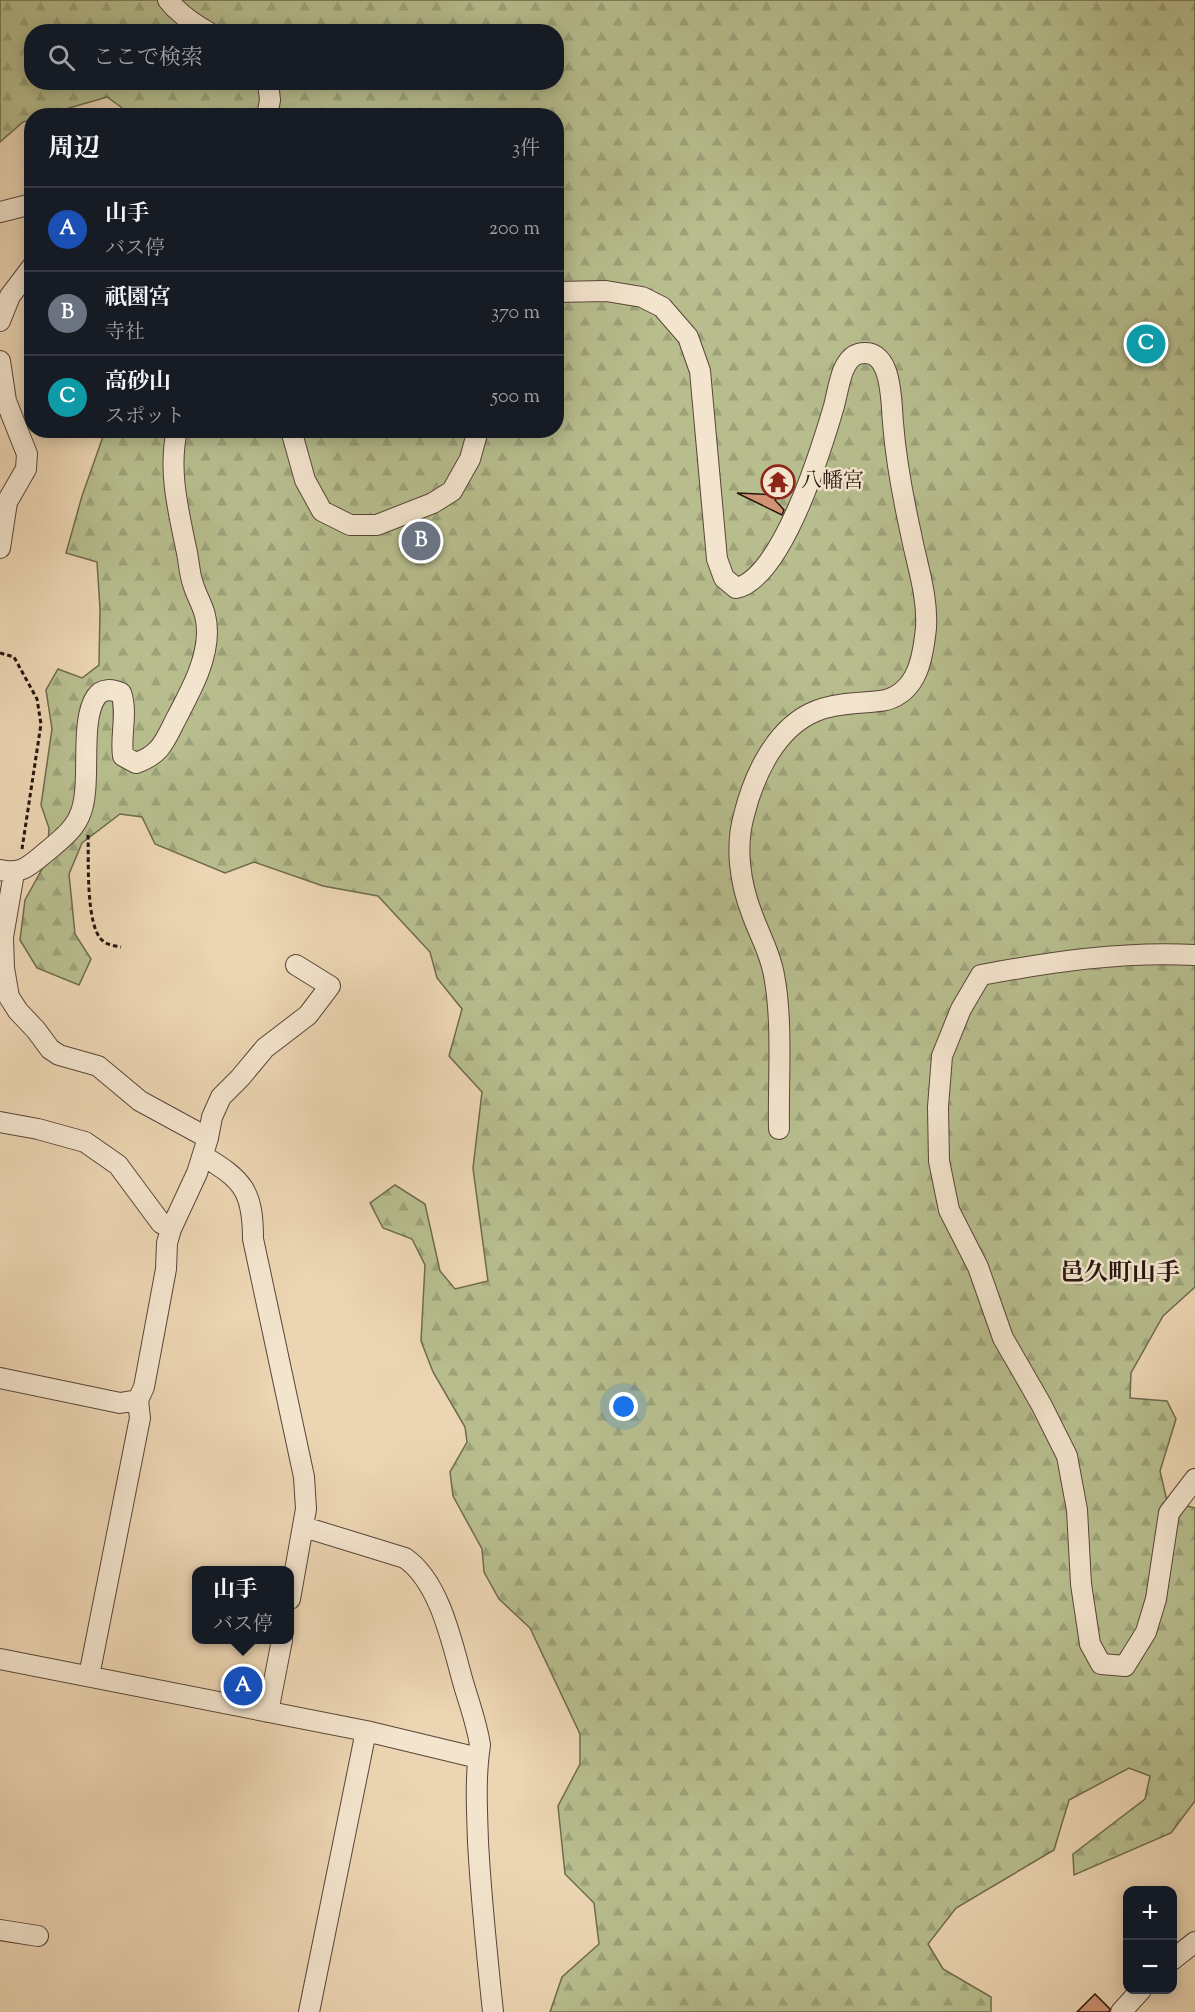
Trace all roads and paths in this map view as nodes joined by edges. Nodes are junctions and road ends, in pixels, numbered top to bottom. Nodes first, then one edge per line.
1 (168, 0) edge
2 (194, 24) edge
3 (269, 90) edge
4 (268, 108) edge
5 (24, 206) edge
6 (0, 212) edge
7 (24, 278) edge
8 (564, 292) edge
9 (0, 321) edge
10 (0, 361) edge
11 (175, 438) edge
12 (293, 438) edge
13 (476, 438) edge
14 (0, 548) edge
15 (0, 653) edge
16 (88, 830) dead end
17 (12, 871) edge
18 (121, 947) dead end
19 (1195, 954) edge
20 (296, 965) dead end
21 (0, 1122) edge
22 (778, 1129) dead end
23 (206, 1147) junction
24 (171, 1229) junction
25 (0, 1378) edge
26 (138, 1400) junction
27 (1195, 1479) edge
28 (304, 1527) junction
29 (294, 1578) edge
30 (281, 1644) edge
31 (0, 1659) edge
32 (89, 1676) junction
33 (268, 1712) junction
34 (366, 1731) junction
35 (478, 1759) junction
36 (0, 1930) edge
37 (38, 1936) dead end
38 (1195, 1942) edge
39 (1177, 1957) edge
40 (1137, 1994) edge
41 (309, 2012) edge
42 (493, 2012) edge
43 (1121, 2012) edge

1 - 2 street
3 - 4 street
5 - 6 street
7 - 9 street
8 - 22 street
10 - 14 street
11 - 17 street
12 - 13 street
15 - 17 path
16 - 18 path
17 - 23 street
19 - 27 street
20 - 23 street
21 - 24 street
23 - 24 street
23 - 28 street
24 - 26 street
25 - 26 street
26 - 32 street
28 - 29 street
28 - 35 street
30 - 33 street
31 - 32 street
32 - 33 street
33 - 34 street
34 - 35 street
34 - 41 street
35 - 42 street
36 - 37 street
38 - 39 street
40 - 43 street

